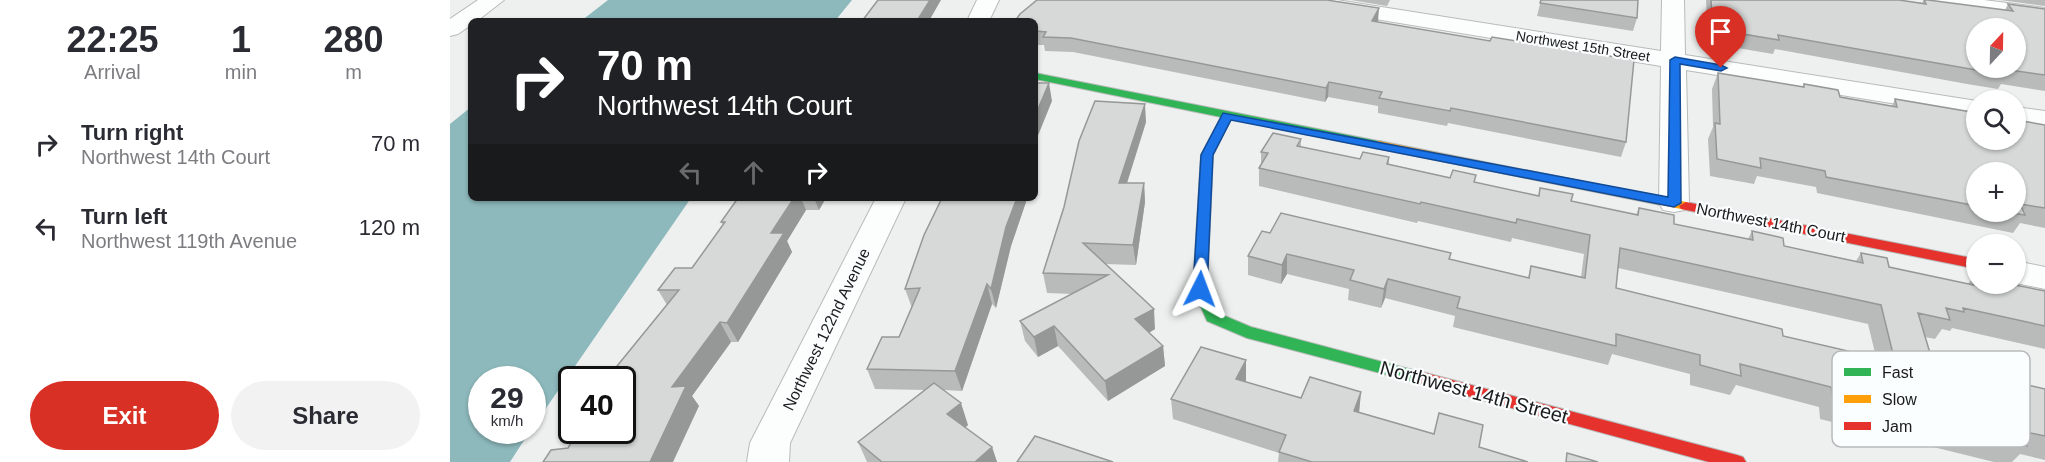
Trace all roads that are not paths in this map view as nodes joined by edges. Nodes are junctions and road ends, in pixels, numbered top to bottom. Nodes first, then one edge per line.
1 (988, 0) edge
2 (1296, 0) edge
3 (1673, 0) edge
4 (1936, 0) edge
5 (489, 2) edge
6 (450, 4) edge
7 (2045, 15) edge
8 (979, 18) edge
9 (450, 29) edge
10 (1675, 60) junction
11 (1038, 77) edge
12 (1966, 107) edge
13 (1227, 116) junction
14 (2026, 117) edge
15 (2045, 120) edge
16 (890, 201) edge
17 (1674, 203) junction
18 (1966, 262) edge
19 (2026, 274) edge
20 (2045, 278) edge
21 (768, 462) edge
22 (1737, 462) edge

1 - 8 street
2 - 10 street, Northwest 15th Street
3 - 10 street
4 - 7 street
5 - 6 street
5 - 9 street
10 - 12 street, Northwest 15th Street
10 - 17 street
11 - 13 street, Northwest 14th Court
13 - 17 street, Northwest 14th Court
13 - 22 street, Northwest 14th Street
14 - 15 street
16 - 21 street, Northwest 122nd Avenue
17 - 18 street, Northwest 14th Court
19 - 20 street

